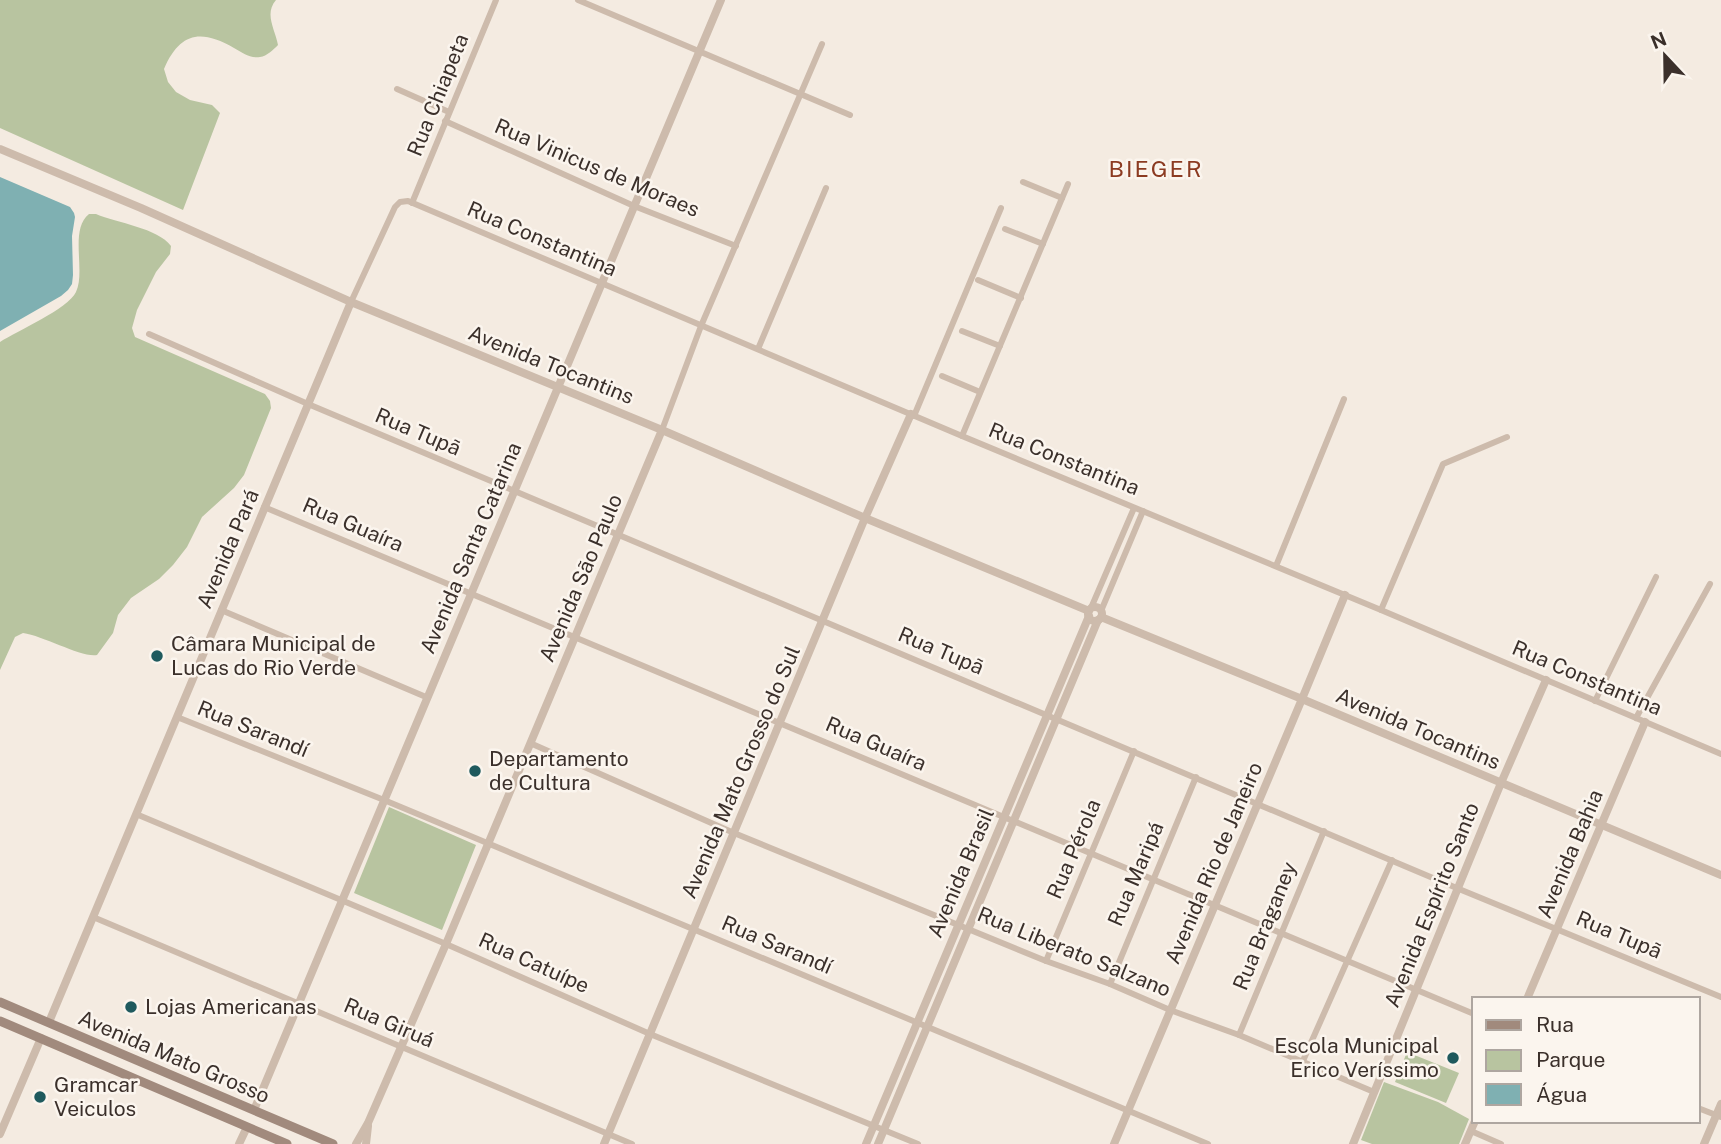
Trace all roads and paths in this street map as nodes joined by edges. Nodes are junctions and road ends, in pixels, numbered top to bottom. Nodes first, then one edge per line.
1 (496, 0) edge
2 (578, 0) edge
3 (721, 0) edge
4 (822, 44) dead end
5 (699, 51) junction
6 (397, 89) dead end
7 (801, 94) junction
8 (449, 112) junction
9 (850, 115) dead end
10 (445, 121) junction
11 (0, 149) edge
12 (1023, 182) dead end
13 (1068, 184) dead end
14 (826, 188) dead end
15 (1062, 198) junction
16 (412, 203) junction
17 (634, 206) junction
18 (1001, 208) dead end
19 (1005, 229) dead end
20 (1043, 244) junction
21 (736, 246) junction
22 (978, 280) dead end
23 (601, 283) junction
24 (1021, 298) junction
25 (351, 302) junction
26 (701, 326) junction
27 (962, 331) dead end
28 (149, 334) dead end
29 (1000, 346) junction
30 (758, 349) junction
31 (942, 376) dead end
32 (558, 387) junction
33 (980, 392) junction
34 (1344, 399) dead end
35 (308, 404) junction
36 (912, 415) junction
37 (662, 430) junction
38 (962, 436) junction
39 (1507, 437) dead end
40 (514, 491) junction
41 (264, 507) junction
42 (1135, 508) junction
43 (1143, 511) junction
44 (865, 518) junction
45 (619, 535) junction
46 (1276, 566) junction
47 (1656, 577) dead end
48 (1710, 584) dead end
49 (471, 593) junction
50 (1345, 595) junction
51 (221, 610) junction
52 (1381, 610) junction
53 (1095, 614) junction
54 (823, 621) junction
55 (575, 637) junction
56 (1546, 680) junction
57 (426, 697) junction
58 (1302, 699) junction
59 (1595, 701) junction
60 (1048, 715) junction
61 (177, 717) junction
62 (1057, 718) junction
63 (1641, 720) junction
64 (780, 723) junction
65 (530, 743) junction
66 (1134, 751) junction
67 (1721, 754) edge
68 (1196, 777) junction
69 (1501, 783) junction
70 (384, 800) junction
71 (1258, 803) junction
72 (136, 814) junction
73 (1004, 817) junction
74 (1013, 821) junction
75 (1601, 825) junction
76 (1324, 831) junction
77 (734, 833) junction
78 (489, 844) junction
79 (1091, 853) junction
80 (1392, 860) junction
81 (1721, 875) edge
82 (1153, 879) junction
83 (1459, 888) junction
84 (341, 900) junction
85 (1215, 905) junction
86 (93, 917) junction
87 (958, 925) junction
88 (968, 928) junction
89 (694, 929) junction
90 (1558, 929) junction
91 (1281, 933) junction
92 (446, 944) junction
93 (1046, 961) junction
94 (1348, 961) junction
95 (1110, 984) junction
96 (1416, 989) junction
97 (1528, 997) edge
98 (1721, 997) edge
99 (0, 1002) edge
100 (299, 1003) junction
101 (0, 1008) edge
102 (1170, 1010) junction
103 (27, 1013) junction
104 (1472, 1013) edge
105 (0, 1021) edge
106 (49, 1022) junction
107 (917, 1023) junction
108 (927, 1026) junction
109 (650, 1034) junction
110 (1239, 1035) junction
111 (41, 1038) junction
112 (102, 1044) junction
113 (62, 1047) junction
114 (400, 1047) junction
115 (1302, 1063) junction
116 (1374, 1092) junction
117 (1721, 1104) edge
118 (1700, 1109) edge
119 (254, 1110) junction
120 (1128, 1111) junction
121 (1718, 1116) edge
122 (368, 1123) junction
123 (1474, 1123) edge
124 (874, 1126) junction
125 (247, 1127) junction
126 (884, 1130) junction
127 (1471, 1131) junction
128 (0, 1134) edge
129 (608, 1134) junction
130 (239, 1144) edge
131 (287, 1144) edge
132 (333, 1144) edge
133 (356, 1144) edge
134 (366, 1144) edge
135 (604, 1144) edge
136 (632, 1144) edge
137 (866, 1144) edge
138 (878, 1144) edge
139 (918, 1144) edge
140 (1114, 1144) edge
141 (1208, 1144) edge
142 (1353, 1144) edge
143 (1465, 1144) edge
144 (1501, 1144) edge
145 (1704, 1144) edge

1 - 8 street, Rua Chiapeta
2 - 5 street
3 - 5 street, Avenida Santa Catarina
4 - 7 street, Avenida São Paulo
5 - 7 street
5 - 17 street, Avenida Santa Catarina
6 - 8 street
7 - 9 street
7 - 21 street, Avenida São Paulo
8 - 10 street, Rua Chiapeta
10 - 16 street, Rua Chiapeta
10 - 17 street, Rua Vinicus de Moraes
11 - 25 street, Avenida Tocantins
12 - 15 street
13 - 15 street
14 - 30 street
15 - 20 street
16 - 23 street, Rua Constantina
16 - 25 street, Avenida Pará
17 - 21 street, Rua Vinicus de Moraes
17 - 23 street, Avenida Santa Catarina
18 - 36 street
19 - 20 street
20 - 24 street
21 - 26 street, Avenida São Paulo
22 - 24 street
23 - 26 street, Rua Constantina
23 - 32 street, Avenida Santa Catarina
24 - 29 street
25 - 32 street, Avenida Tocantins
25 - 35 street, Avenida Pará
26 - 30 street, Rua Constantina
26 - 37 street, Avenida São Paulo
27 - 29 street
28 - 35 street, Rua Tupã
29 - 33 street
30 - 36 street, Rua Constantina
31 - 33 street
32 - 37 street, Avenida Tocantins
32 - 40 street, Avenida Santa Catarina
33 - 38 street
34 - 46 street
35 - 40 street, Rua Tupã
35 - 41 street, Avenida Pará
36 - 38 street, Rua Constantina
36 - 44 street, Avenida Mato Grosso do Sul
37 - 44 street, Avenida Tocantins
37 - 45 street, Avenida São Paulo
38 - 42 street, Rua Constantina
39 - 52 street
40 - 45 street, Rua Tupã
40 - 49 street, Avenida Santa Catarina
41 - 49 street, Rua Guaíra
41 - 51 street, Avenida Pará
42 - 43 street, Rua Constantina
42 - 53 street, Avenida Brasil
43 - 46 street, Rua Constantina
43 - 53 street, Avenida Brasil
44 - 53 street, Avenida Tocantins
44 - 54 street, Avenida Mato Grosso do Sul
45 - 54 street, Rua Tupã
45 - 55 street, Avenida São Paulo
46 - 50 street, Rua Constantina
47 - 59 street
48 - 63 street
49 - 55 street, Rua Guaíra
49 - 57 street, Avenida Santa Catarina
50 - 52 street, Rua Constantina
50 - 58 street, Avenida Rio de Janeiro
51 - 57 street
51 - 61 street, Avenida Pará
52 - 56 street, Rua Constantina
53 - 58 street, Avenida Tocantins
53 - 60 street, Avenida Brasil
53 - 62 street, Avenida Brasil
54 - 60 street, Rua Tupã
54 - 64 street, Avenida Mato Grosso do Sul
55 - 64 street, Rua Guaíra
55 - 65 street, Avenida São Paulo
56 - 59 street, Rua Constantina
56 - 69 street, Avenida Espírito Santo
57 - 70 street, Avenida Santa Catarina
58 - 69 street, Avenida Tocantins
58 - 71 street, Avenida Rio de Janeiro
59 - 63 street, Rua Constantina
60 - 62 street, Rua Tupã
60 - 73 street, Avenida Brasil
61 - 70 street, Rua Sarandí
61 - 72 street, Avenida Pará
62 - 66 street, Rua Tupã
62 - 74 street, Avenida Brasil
63 - 67 street, Rua Constantina
63 - 75 street, Avenida Bahia
64 - 73 street, Rua Guaíra
64 - 77 street, Avenida Mato Grosso do Sul
65 - 77 street, Rua Liberato Salzano
65 - 78 street, Avenida São Paulo
66 - 68 street, Rua Tupã
66 - 79 street, Rua Pérola
68 - 71 street, Rua Tupã
68 - 82 street, Rua Maripá
69 - 75 street, Avenida Tocantins
69 - 83 street, Avenida Espírito Santo
70 - 78 street, Rua Sarandí
70 - 84 street, Avenida Santa Catarina
71 - 76 street, Rua Tupã
71 - 85 street, Avenida Rio de Janeiro
72 - 84 street, Rua Catuípe
72 - 86 street, Avenida Pará
73 - 74 street, Rua Guaíra
73 - 87 street, Avenida Brasil
74 - 79 street, Rua Guaíra
74 - 88 street, Avenida Brasil
75 - 81 street, Avenida Tocantins
75 - 90 street, Avenida Bahia
76 - 80 street, Rua Tupã
76 - 91 street, Rua Braganey
77 - 87 street, Rua Liberato Salzano
77 - 89 street, Avenida Mato Grosso do Sul
78 - 89 street, Rua Sarandí
78 - 92 street, Avenida São Paulo
79 - 82 street, Rua Guaíra
79 - 93 street, Rua Pérola
80 - 83 street, Rua Tupã
80 - 94 street
82 - 85 street, Rua Guaíra
82 - 95 street, Rua Maripá
83 - 90 street, Rua Tupã
83 - 96 street, Avenida Espírito Santo
84 - 92 street, Rua Catuípe
84 - 100 street, Avenida Santa Catarina
85 - 91 street, Rua Guaíra
85 - 102 street, Avenida Rio de Janeiro
86 - 100 street, Rua Giruá
86 - 106 street, Avenida Pará
87 - 88 street, Rua Liberato Salzano
87 - 107 street, Avenida Brasil
88 - 93 street, Rua Liberato Salzano
88 - 108 street, Avenida Brasil
89 - 107 street, Rua Sarandí
89 - 109 street, Avenida Mato Grosso do Sul
90 - 97 street, Avenida Bahia
90 - 98 street, Rua Tupã
91 - 94 street, Rua Guaíra
91 - 110 street, Rua Braganey
92 - 109 street, Rua Catuípe
92 - 114 street, Avenida São Paulo
93 - 95 street, Rua Liberato Salzano
94 - 96 street, Rua Guaíra
94 - 115 street
95 - 102 street, Rua Liberato Salzano
96 - 104 street, Rua Guaíra
96 - 116 street, Avenida Espírito Santo
99 - 103 main road, Avenida Mato Grosso
100 - 114 street, Rua Giruá
100 - 119 street, Avenida Santa Catarina
101 - 103 main road
102 - 110 street, Rua Liberato Salzano
102 - 120 street, Avenida Rio de Janeiro
103 - 106 main road, Avenida Mato Grosso
105 - 111 main road, Avenida Mato Grosso
106 - 112 main road, Avenida Mato Grosso
107 - 108 street, Rua Sarandí
107 - 124 street, Avenida Brasil
108 - 120 street, Rua Sarandí
108 - 126 street, Avenida Brasil
109 - 124 street, Rua Catuípe
109 - 129 street, Avenida Mato Grosso do Sul
110 - 115 street, Rua Liberato Salzano
111 - 113 main road, Avenida Mato Grosso
111 - 128 street
112 - 113 main road
112 - 119 main road, Avenida Mato Grosso
113 - 125 main road, Avenida Mato Grosso
114 - 122 street, Avenida São Paulo
114 - 129 street, Rua Giruá
115 - 116 street, Rua Liberato Salzano
116 - 142 street, Avenida Espírito Santo
117 - 121 street
118 - 121 street
119 - 132 main road, Avenida Mato Grosso
120 - 140 street, Avenida Rio de Janeiro
120 - 141 street, Rua Sarandí
121 - 145 street
122 - 133 street, Avenida São Paulo
122 - 134 street, Avenida São Paulo
123 - 127 street
124 - 126 street, Rua Catuípe
124 - 137 street, Avenida Brasil
125 - 130 street
125 - 131 main road, Avenida Mato Grosso
126 - 138 street, Avenida Brasil
126 - 139 street, Rua Catuípe
127 - 143 street
127 - 144 street
129 - 135 street, Avenida Mato Grosso do Sul
129 - 136 street, Rua Giruá

